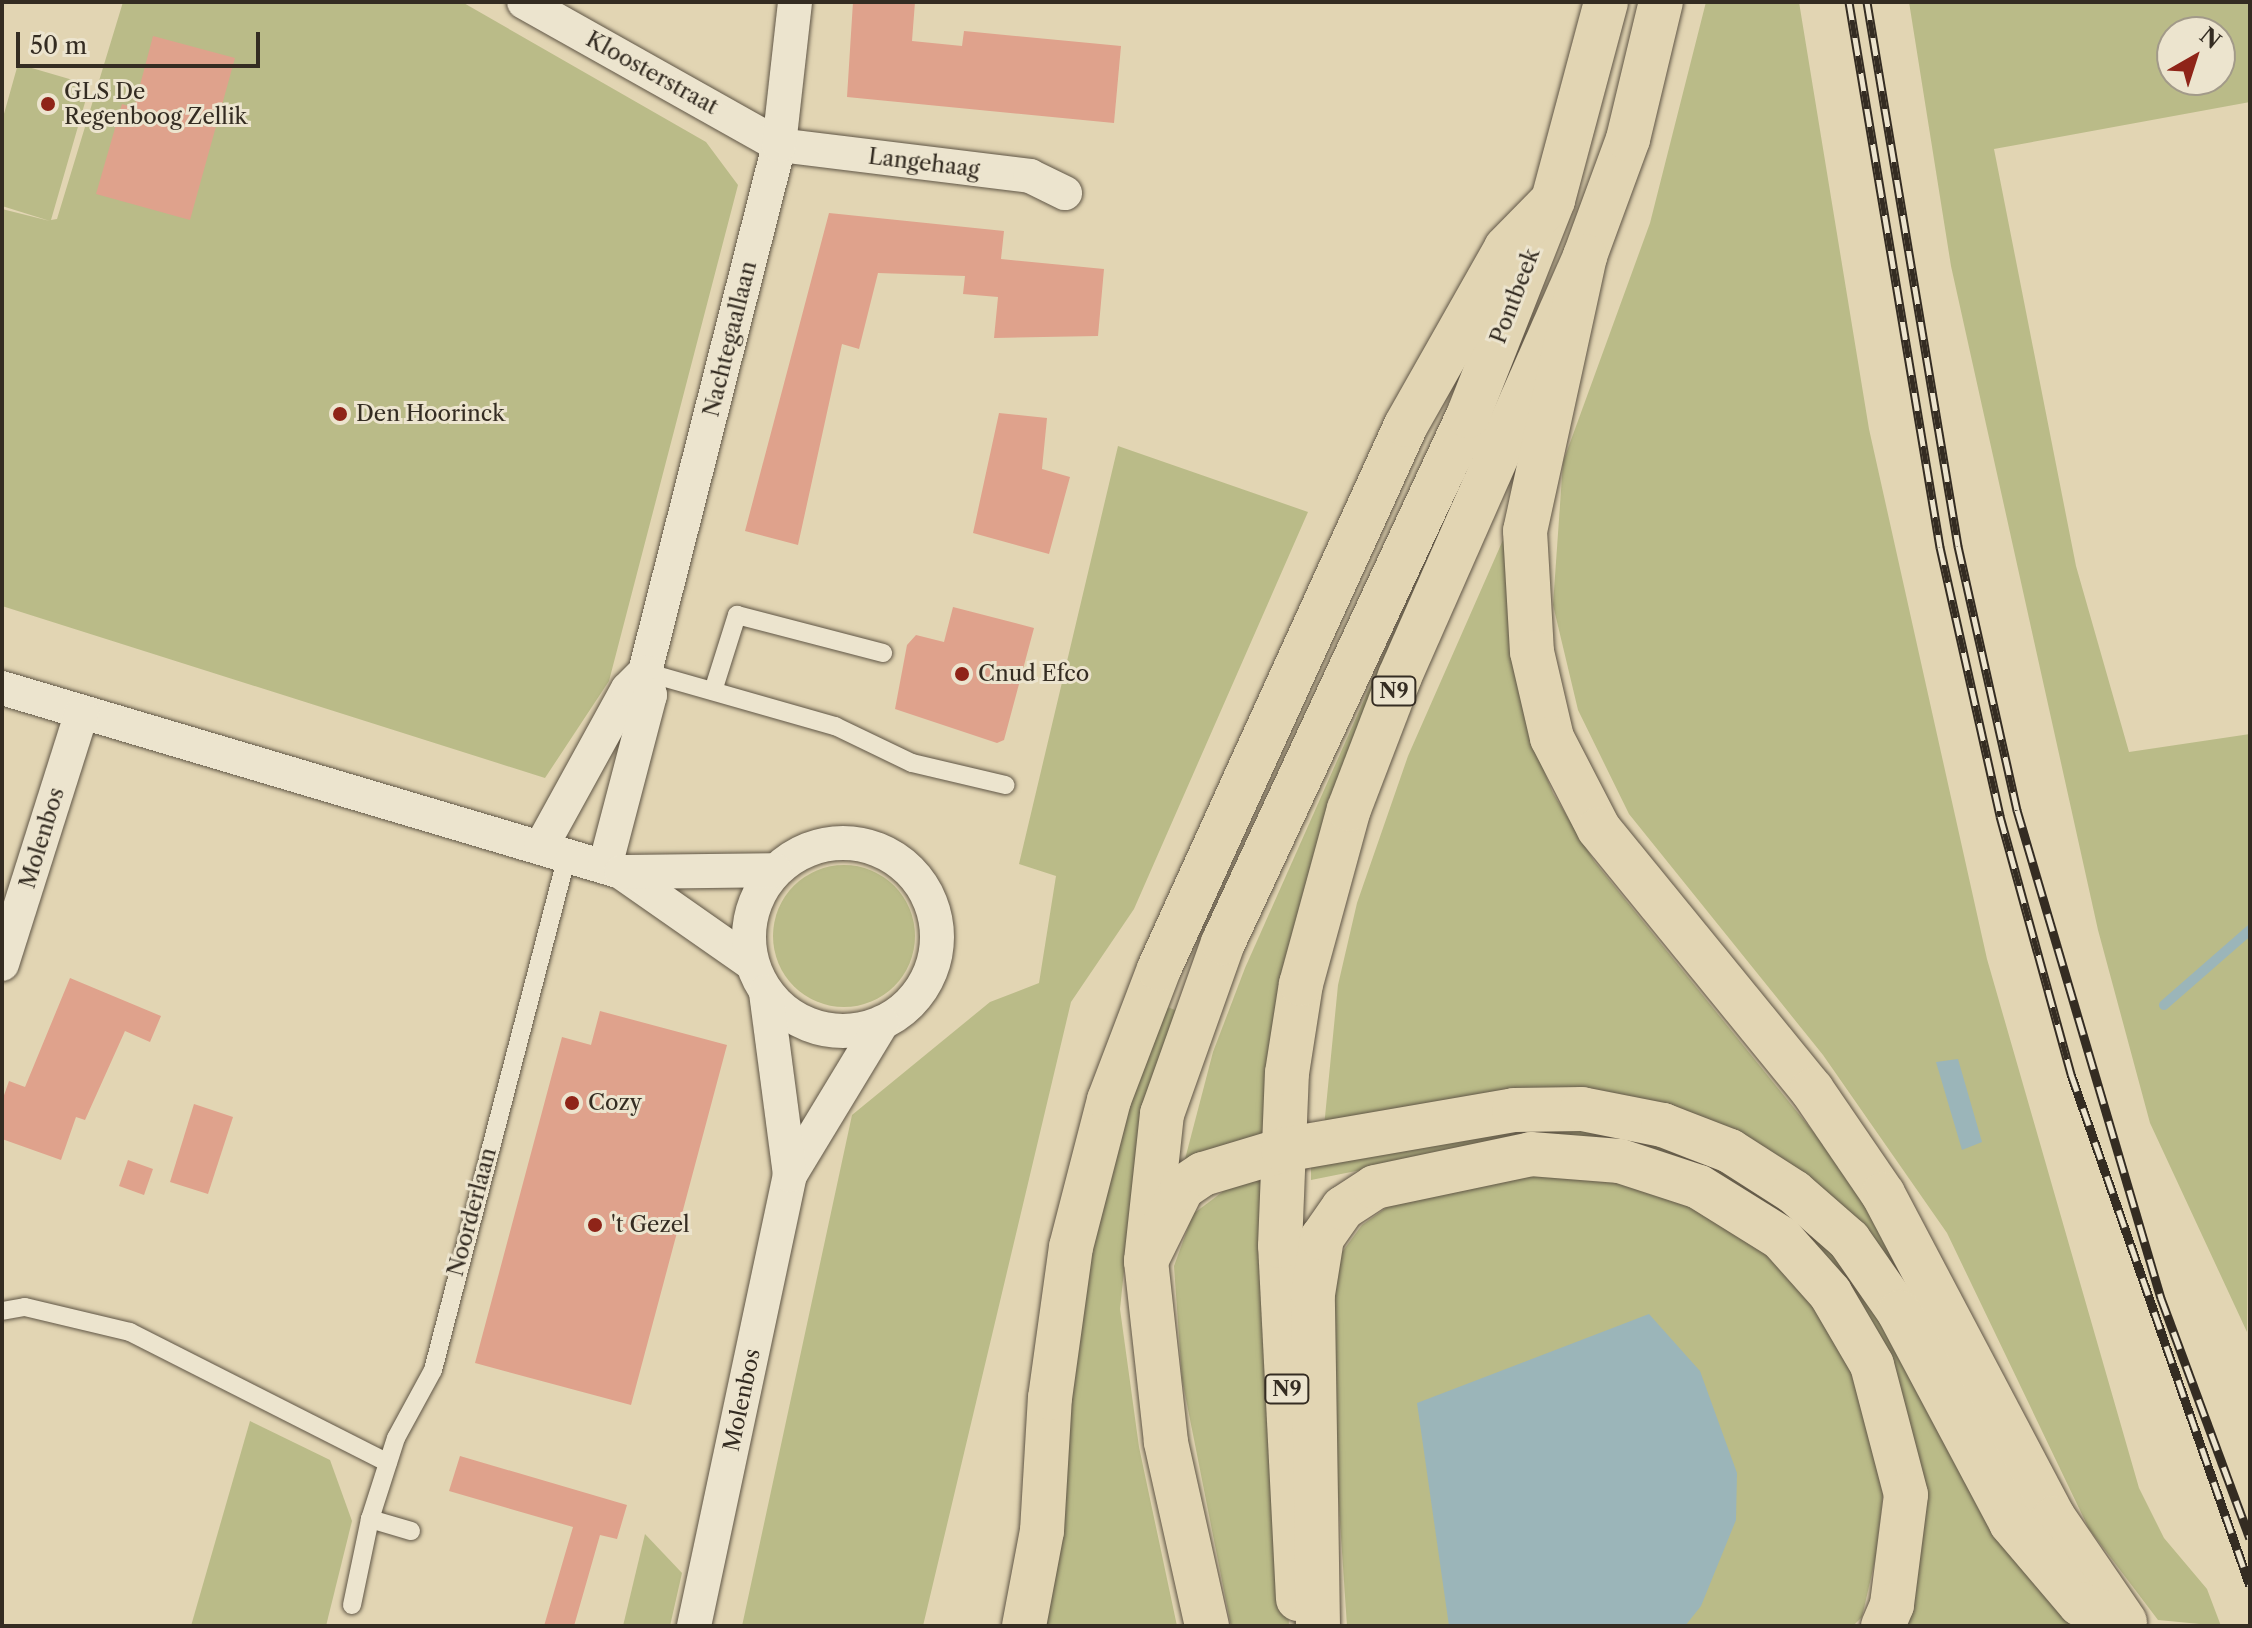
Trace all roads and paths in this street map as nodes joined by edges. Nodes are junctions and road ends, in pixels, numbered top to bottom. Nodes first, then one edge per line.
1 (524, 2) edge
2 (795, 2) edge
3 (1606, 2) edge
4 (1661, 2) edge
5 (779, 145) junction
6 (1065, 193) dead end
7 (1553, 200) junction
8 (1585, 256) junction
9 (883, 653) dead end
10 (645, 672) junction
11 (2, 688) edge
12 (713, 691) junction
13 (82, 712) junction
14 (1005, 785) dead end
15 (554, 852) junction
16 (613, 870) junction
17 (775, 870) junction
18 (2, 964) edge
19 (759, 977) junction
20 (882, 1023) junction
21 (1283, 1150) junction
22 (790, 1175) junction
23 (1146, 1261) junction
24 (2, 1311) edge
25 (388, 1463) junction
26 (370, 1519) junction
27 (411, 1531) dead end
28 (352, 1605) dead end
29 (2128, 1624) edge
30 (694, 1626) edge
31 (1024, 1626) edge
32 (1207, 1626) edge
33 (1303, 1626) edge
34 (1318, 1626) edge
35 (1883, 1626) edge

1 - 5 street, Kloosterstraat
2 - 5 street, Nachtegaallaan
3 - 7 highway, Pontbeek / N9
4 - 8 highway, N9
5 - 6 street, Langehaag
5 - 10 street, Nachtegaallaan
7 - 23 highway, Pontbeek / N9
7 - 31 highway
8 - 21 highway, N9
8 - 29 highway
9 - 12 lane
10 - 12 lane
10 - 15 street, Nachtegaallaan
10 - 16 street, Nachtegaallaan
11 - 13 street
12 - 14 lane
13 - 15 street
13 - 18 street, Molenbos
15 - 16 street
15 - 25 lane, Noorderlaan
16 - 17 street
16 - 19 street
17 - 19 street, Molenbos
17 - 20 street, Molenbos
19 - 20 street
19 - 22 street, Molenbos
20 - 22 street, Molenbos
21 - 23 highway
21 - 29 highway
21 - 33 highway, N9
22 - 30 street, Molenbos
23 - 32 highway, N9
24 - 25 lane
25 - 26 lane, Noorderlaan
26 - 27 lane
26 - 28 lane
34 - 35 highway

